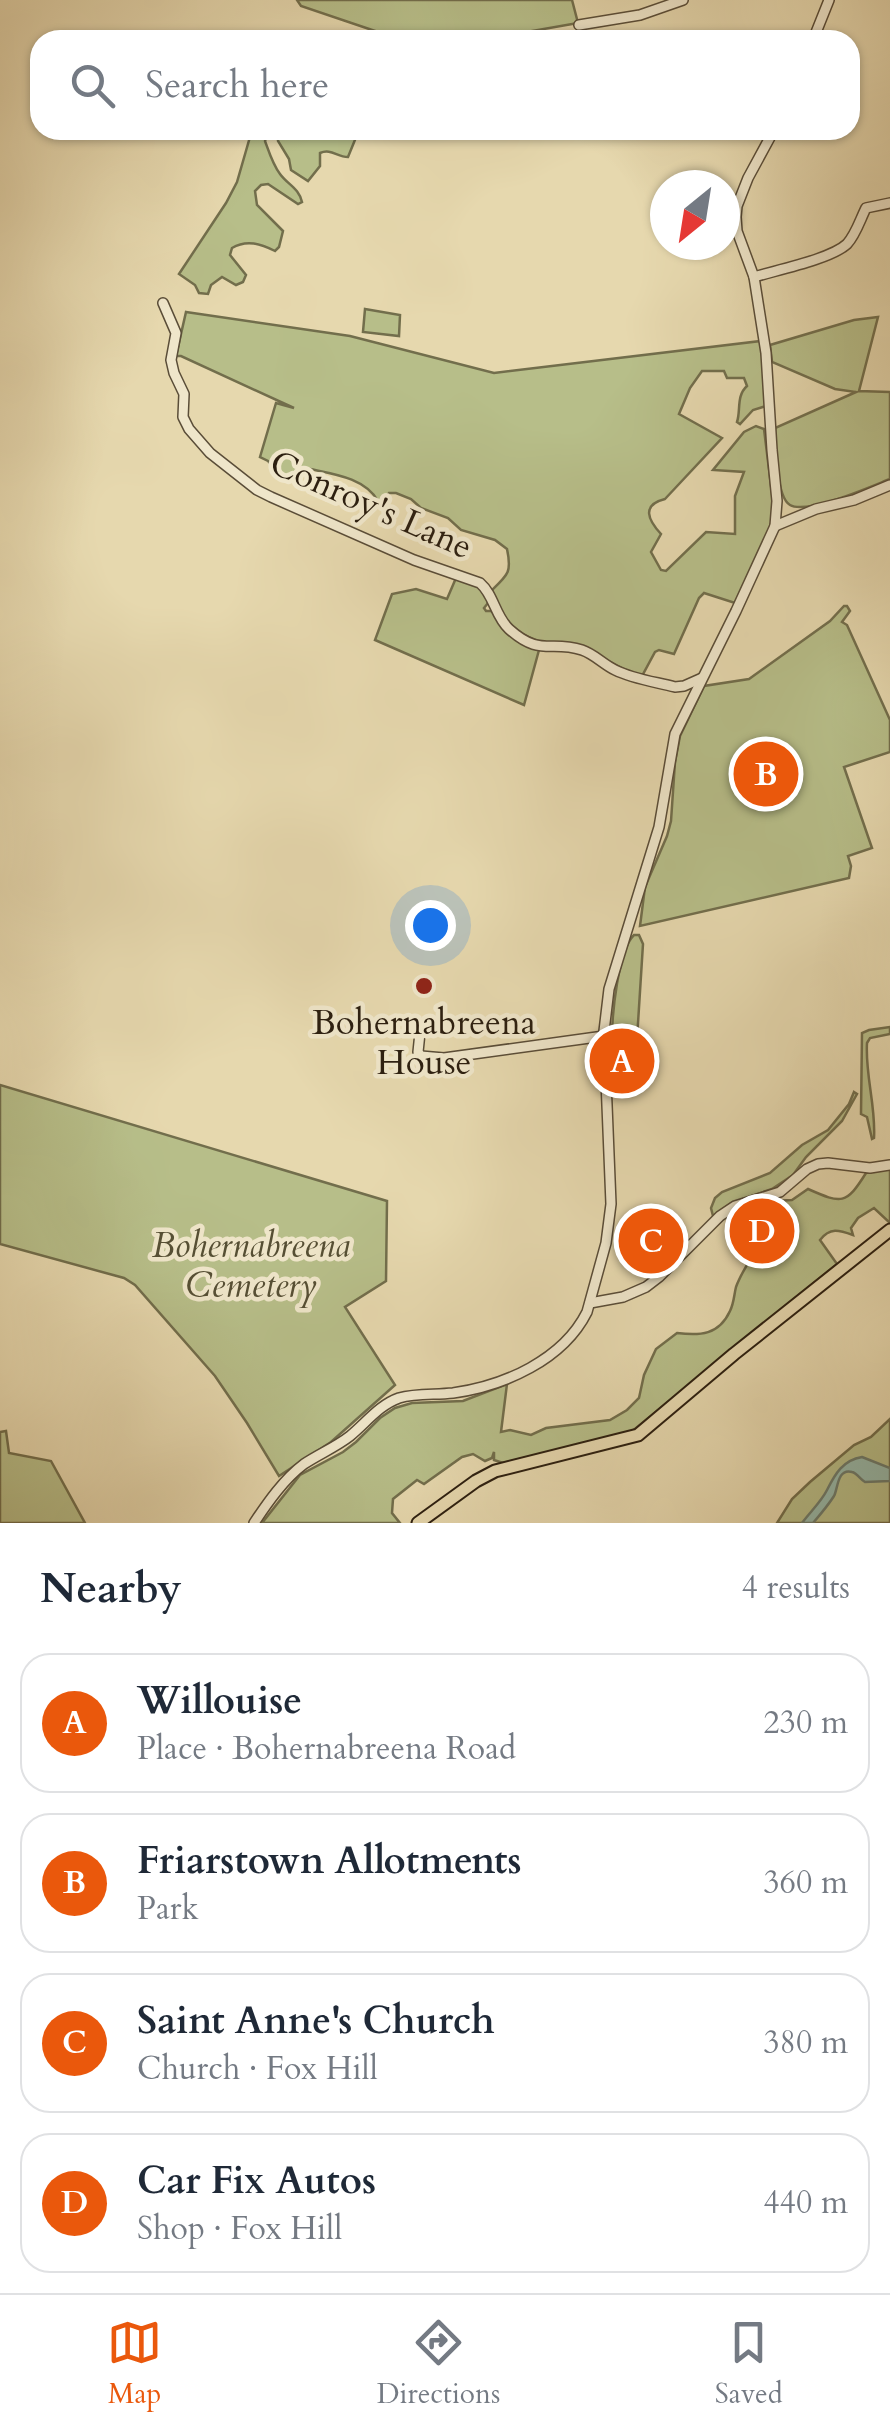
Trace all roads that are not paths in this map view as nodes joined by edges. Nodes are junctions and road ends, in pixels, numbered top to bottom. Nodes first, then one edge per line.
1 (683, 0) edge
2 (829, 0) edge
3 (579, 25) dead end
4 (816, 30) edge
5 (769, 140) edge
6 (890, 203) edge
7 (754, 277) junction
8 (163, 304) dead end
9 (890, 485) edge
10 (775, 526) junction
11 (702, 678) junction
12 (420, 1023) dead end
13 (604, 1036) junction
14 (890, 1165) edge
15 (890, 1230) edge
16 (590, 1303) junction
17 (254, 1523) edge
18 (418, 1523) edge

1 - 3 street
2 - 4 street
5 - 7 street
6 - 7 street
7 - 10 street
8 - 11 street, Conroy's Lane
9 - 10 street
10 - 11 street
11 - 13 street
12 - 13 street
13 - 16 street
14 - 16 street
15 - 18 main road
16 - 17 street

